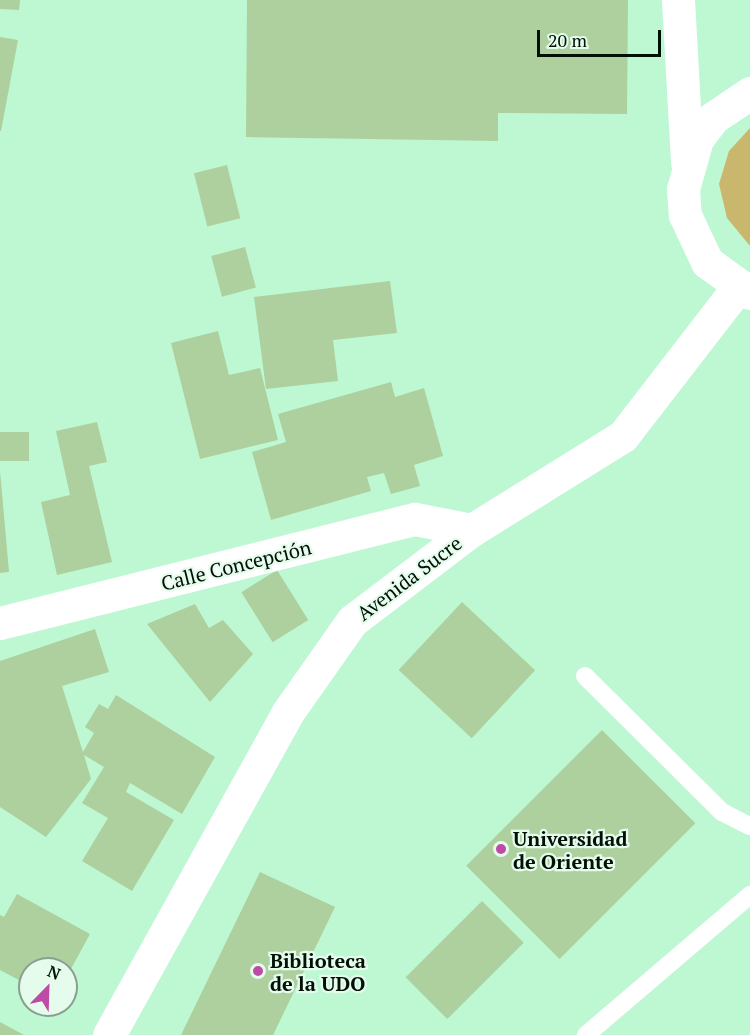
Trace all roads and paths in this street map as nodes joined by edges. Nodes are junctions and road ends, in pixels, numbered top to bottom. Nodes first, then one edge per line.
1 (678, 0) edge
2 (750, 93) edge
3 (687, 163) junction
4 (744, 290) edge
5 (472, 530) junction
6 (0, 623) edge
7 (585, 676) dead end
8 (750, 826) edge
9 (750, 895) edge
10 (108, 1035) edge
11 (586, 1035) edge

1 - 3 street
2 - 3 street
3 - 4 street
4 - 5 street, Avenida Sucre
5 - 6 street, Calle Concepción
5 - 10 street, Avenida Sucre
7 - 8 lane
9 - 11 lane

